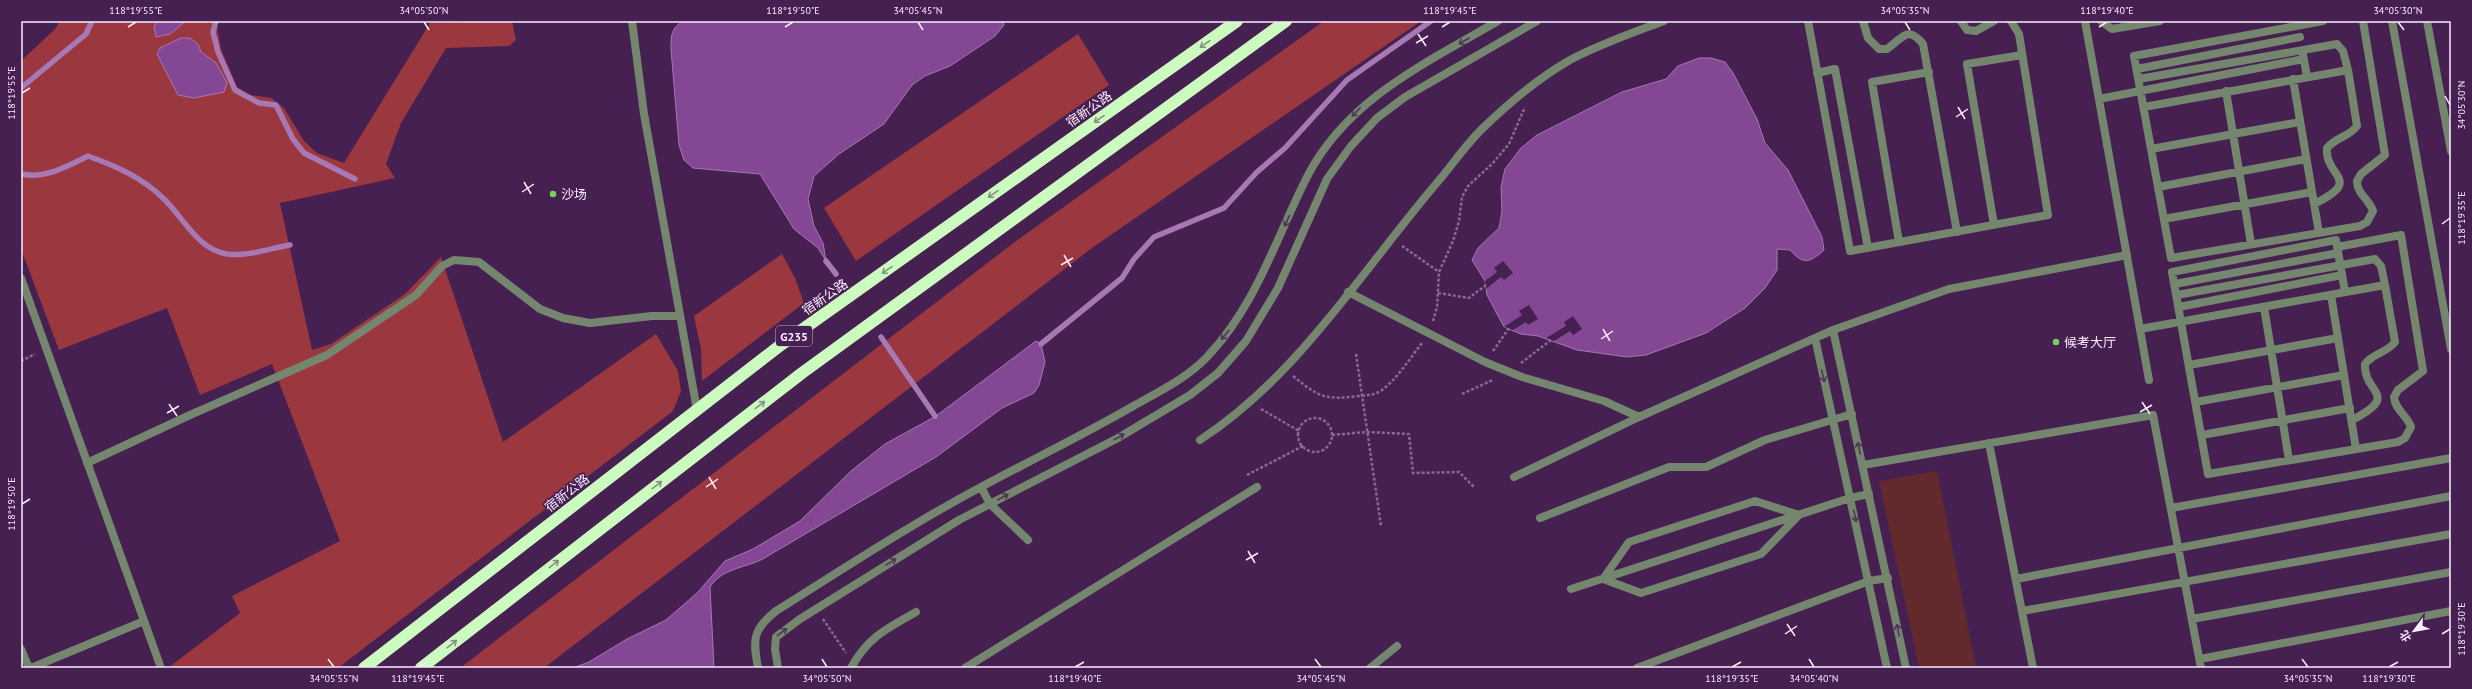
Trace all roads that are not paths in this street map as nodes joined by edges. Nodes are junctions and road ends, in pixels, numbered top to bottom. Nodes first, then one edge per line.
1 (632, 21) edge
2 (1237, 21) edge
3 (1286, 21) edge
4 (1498, 21) edge
5 (1537, 21) edge
6 (1664, 21) edge
7 (1808, 21) edge
8 (1864, 21) edge
9 (1961, 21) edge
10 (1994, 21) edge
11 (2011, 21) edge
12 (2086, 21) edge
13 (2101, 21) edge
14 (2160, 21) edge
15 (2323, 21) edge
16 (2363, 21) edge
17 (2392, 21) edge
18 (2427, 21) edge
19 (2298, 25) junction
20 (2300, 37) junction
21 (2302, 49) junction
22 (2022, 55) junction
23 (2304, 59) junction
24 (2137, 69) junction
25 (2348, 70) junction
26 (1929, 72) junction
27 (1817, 73) junction
28 (2307, 76) junction
29 (2293, 79) junction
30 (2139, 80) junction
31 (2226, 91) junction
32 (2141, 92) junction
33 (2099, 99) junction
34 (2144, 107) junction
35 (2300, 122) junction
36 (2233, 134) junction
37 (2151, 149) junction
38 (2451, 151) edge
39 (2306, 159) junction
40 (2240, 171) junction
41 (2158, 187) junction
42 (2312, 192) junction
43 (2245, 204) junction
44 (2314, 204) junction
45 (2164, 219) junction
46 (1994, 225) junction
47 (1957, 232) junction
48 (2319, 233) junction
49 (1899, 242) junction
50 (2251, 244) junction
51 (1868, 248) junction
52 (2338, 250) junction
53 (2127, 255) junction
54 (2340, 265) junction
55 (2342, 275) junction
56 (21, 278) edge
57 (2175, 284) junction
58 (2385, 285) junction
59 (1348, 292) junction
60 (2345, 292) junction
61 (2177, 295) junction
62 (2331, 295) junction
63 (2179, 307) junction
64 (2264, 307) junction
65 (680, 316) junction
66 (2182, 322) junction
67 (2140, 329) junction
68 (1834, 330) junction
69 (1815, 338) junction
70 (2338, 338) junction
71 (2451, 349) edge
72 (2271, 350) junction
73 (2189, 364) junction
74 (2344, 375) junction
75 (2149, 380) dead end
76 (2277, 387) junction
77 (2196, 402) junction
78 (2350, 408) junction
79 (697, 410) junction
80 (1852, 414) junction
81 (1639, 417) junction
82 (1833, 420) junction
83 (2283, 420) junction
84 (2352, 420) junction
85 (2202, 435) junction
86 (1200, 440) dead end
87 (1989, 443) junction
88 (2356, 449) junction
89 (2451, 458) edge
90 (2289, 460) junction
91 (87, 463) junction
92 (1863, 465) junction
93 (1514, 477) dead end
94 (981, 487) junction
95 (1257, 487) dead end
96 (1869, 494) junction
97 (2451, 496) edge
98 (1850, 498) junction
99 (990, 504) junction
100 (2171, 508) junction
101 (1799, 515) junction
102 (1540, 518) dead end
103 (2451, 534) edge
104 (1028, 540) dead end
105 (2178, 548) junction
106 (2451, 572) edge
107 (1888, 578) junction
108 (1603, 579) junction
109 (2016, 579) junction
110 (1869, 581) junction
111 (2185, 581) junction
112 (1571, 589) dead end
113 (2451, 610) edge
114 (2022, 611) junction
115 (916, 612) dead end
116 (2192, 619) junction
117 (144, 621) junction
118 (1397, 646) dead end
119 (21, 649) edge
120 (2200, 659) junction
121 (852, 665) edge
122 (30, 668) edge
123 (161, 668) edge
124 (364, 668) edge
125 (421, 668) edge
126 (758, 668) edge
127 (778, 668) edge
128 (965, 668) edge
129 (1370, 668) edge
130 (1637, 668) edge
131 (1887, 668) edge
132 (1906, 668) edge
133 (2033, 668) edge
134 (2201, 668) edge

1 - 65 street
2 -> 79 highway, 宿新公路 / G235
125 -> 3 highway, G235
4 -> 94 street
99 -> 5 street
6 - 59 street
7 - 27 street
8 - 26 street
9 - 10 street
11 - 22 street
12 - 33 street
13 - 14 street
15 - 19 street
16 - 48 street
17 - 71 street
18 - 38 street
19 - 20 street
19 - 24 street
20 - 21 street
20 - 24 street
21 - 23 street
21 - 25 street
21 - 30 street
22 - 46 street
22 - 46 street
23 - 28 street
23 - 32 street
24 - 30 street
25 - 28 street
25 - 44 street
26 - 47 street
26 - 49 street
27 - 51 street
27 - 51 street
28 - 29 street
29 - 31 street
29 - 35 street
30 - 32 street
31 - 34 street
31 - 36 street
32 - 33 street
32 - 34 street
33 - 53 street
34 - 37 street
35 - 36 street
35 - 39 street
36 - 37 street
36 - 40 street
37 - 41 street
39 - 40 street
39 - 42 street
40 - 41 street
40 - 43 street
41 - 45 street
42 - 43 street
42 - 44 street
43 - 45 street
43 - 50 street
44 - 48 street
45 - 50 street
46 - 47 street
47 - 49 street
48 - 50 street
49 - 51 street
52 - 54 street
52 - 57 street
52 - 57 street
52 - 88 street
53 - 67 street
53 - 68 street
54 - 55 street
54 - 58 street
54 - 61 street
55 - 60 street
55 - 63 street
56 - 91 street
57 - 61 street
58 - 60 street
58 - 84 street
59 - 81 street
59 - 86 street
60 - 62 street
61 - 63 street
62 - 64 street
62 - 70 street
63 - 66 street
64 - 66 street
64 - 72 street
65 - 79 street
65 - 91 street
66 - 67 street
66 - 73 street
67 - 75 street
68 - 69 street
68 - 80 street
69 - 81 street
69 -> 82 street
70 - 72 street
70 - 74 street
72 - 73 street
72 - 76 street
73 - 77 street
74 - 76 street
74 - 78 street
76 - 77 street
76 - 83 street
77 - 85 street
78 - 83 street
78 - 84 street
79 - 124 highway, 宿新公路 / G235
80 - 82 street
92 -> 80 street
81 - 93 street
82 - 98 street
82 - 102 street
83 - 85 street
83 - 90 street
84 - 88 street
85 - 90 street
87 - 92 street
87 - 100 street
87 - 109 street
88 - 90 street
89 - 100 street
91 - 117 street
92 - 96 street
94 - 99 street
94 - 126 street
95 - 128 street
96 - 98 street
96 - 107 street
97 - 105 street
98 - 101 street
98 -> 110 street
99 - 104 street
127 -> 99 street
100 - 105 street
101 - 108 street
101 - 108 street
101 - 108 street
103 - 111 street
105 - 109 street
105 - 111 street
106 - 116 street
107 - 110 street
132 -> 107 street
108 - 112 street
109 - 114 street
110 - 130 street
110 - 131 street
111 - 114 street
111 - 116 street
113 - 120 street
114 - 133 street
115 - 121 street
116 - 120 street
117 - 122 street
117 - 123 street
118 - 129 street
119 - 122 street
120 - 134 street

